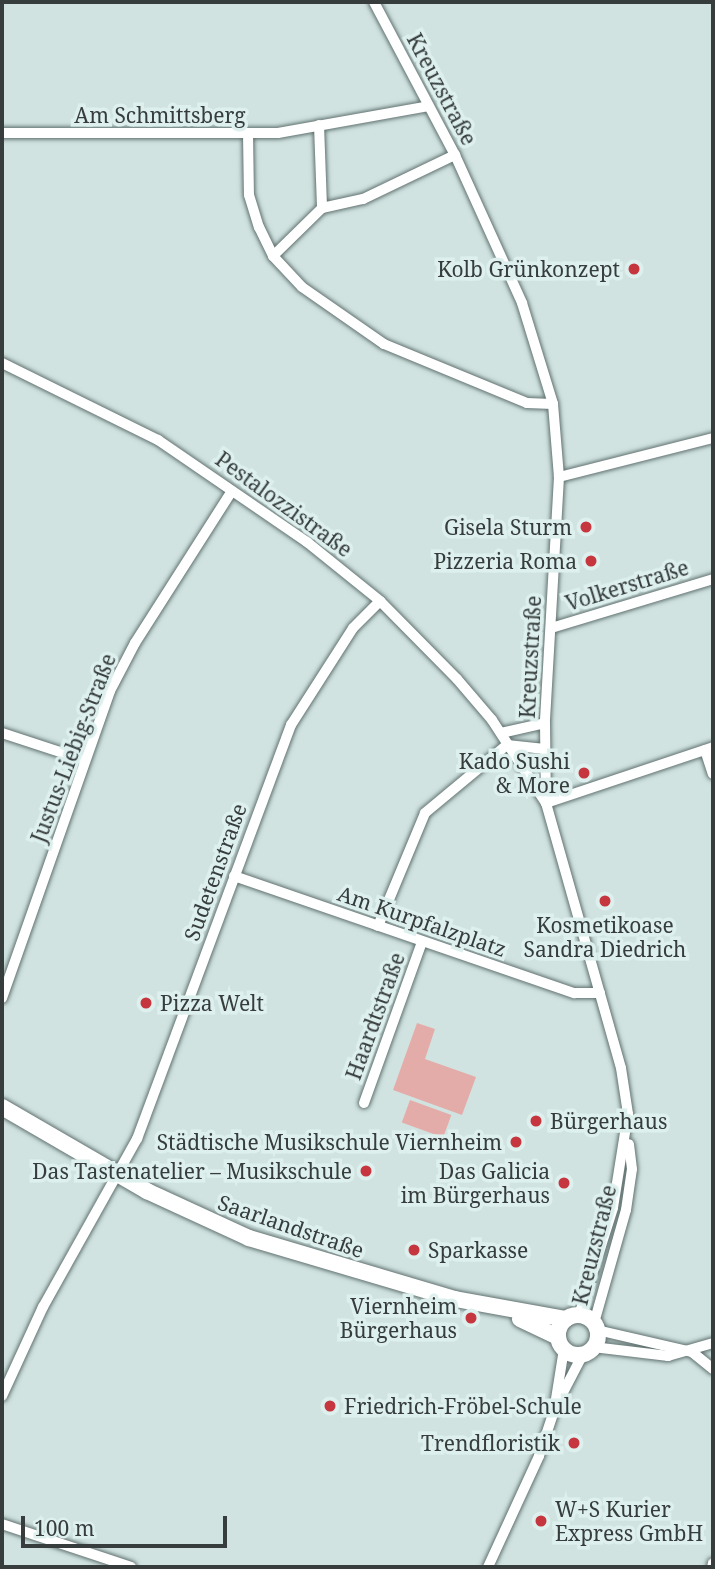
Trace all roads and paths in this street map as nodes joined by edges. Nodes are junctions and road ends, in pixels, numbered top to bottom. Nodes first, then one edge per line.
1 (374, 2) edge
2 (429, 106) junction
3 (318, 125) junction
4 (2, 133) edge
5 (248, 134) junction
6 (455, 155) junction
7 (322, 208) junction
8 (273, 256) junction
9 (2, 363) edge
10 (553, 404) junction
11 (713, 438) edge
12 (559, 477) junction
13 (232, 491) junction
14 (713, 579) edge
15 (380, 601) junction
16 (551, 628) junction
17 (545, 723) junction
18 (2, 733) edge
19 (501, 733) junction
20 (508, 745) junction
21 (545, 749) junction
22 (709, 749) edge
23 (84, 760) junction
24 (713, 774) edge
25 (546, 803) junction
26 (234, 877) junction
27 (378, 926) junction
28 (422, 942) junction
29 (600, 993) junction
30 (2, 998) edge
31 (364, 1103) dead end
32 (2, 1107) edge
33 (627, 1134) junction
34 (117, 1174) junction
35 (505, 1311) junction
36 (572, 1317) junction
37 (596, 1327) junction
38 (561, 1343) junction
39 (713, 1343) edge
40 (588, 1351) junction
41 (692, 1352) junction
42 (713, 1369) edge
43 (2, 1396) edge
44 (555, 1408) junction
45 (2, 1524) edge
46 (131, 1567) edge
47 (488, 1567) edge

1 - 2 street, Kreuzstraße
2 - 3 street, Am Schmittsberg
2 - 6 street, Kreuzstraße
3 - 5 street, Am Schmittsberg
3 - 7 street
4 - 5 street, Am Schmittsberg
5 - 8 street
6 - 7 street
6 - 10 street, Kreuzstraße
7 - 8 street
8 - 10 street
9 - 13 street, Pestalozzistraße
10 - 12 street, Kreuzstraße
11 - 12 street
12 - 16 street, Kreuzstraße
13 - 15 street, Pestalozzistraße
13 - 23 street, Justus-Liebig-Straße
14 - 16 street, Volkerstraße
15 - 19 street, Pestalozzistraße
15 - 26 street, Sudetenstraße
16 - 17 street, Kreuzstraße
17 - 19 street
17 - 21 street, Kreuzstraße
18 - 23 street
19 - 20 street, Pestalozzistraße
20 - 21 street
20 - 25 street, Pestalozzistraße
20 - 27 street
21 - 25 street, Kreuzstraße
22 - 24 street
22 - 25 street
23 - 30 street, Justus-Liebig-Straße
25 - 29 street, Kreuzstraße
26 - 27 street, Am Kurpfalzplatz
26 - 34 street, Sudetenstraße
27 - 28 street, Am Kurpfalzplatz
28 - 29 street, Am Kurpfalzplatz
28 - 31 street, Haardtstraße
29 - 33 street, Kreuzstraße
32 - 34 street, Saarlandstraße
33 - 36 street, Kreuzstraße
33 - 37 street, Kreuzstraße
34 - 35 street, Saarlandstraße
34 - 43 street, Sudetenstraße
35 - 36 street, Saarlandstraße
35 - 38 street, Saarlandstraße
36 - 37 street
36 - 38 street
37 - 40 street
37 - 41 street
38 - 40 street, Saarlandstraße
38 - 44 street
39 - 41 street
40 - 41 street
40 - 44 street
41 - 42 street
44 - 47 street
45 - 46 street

